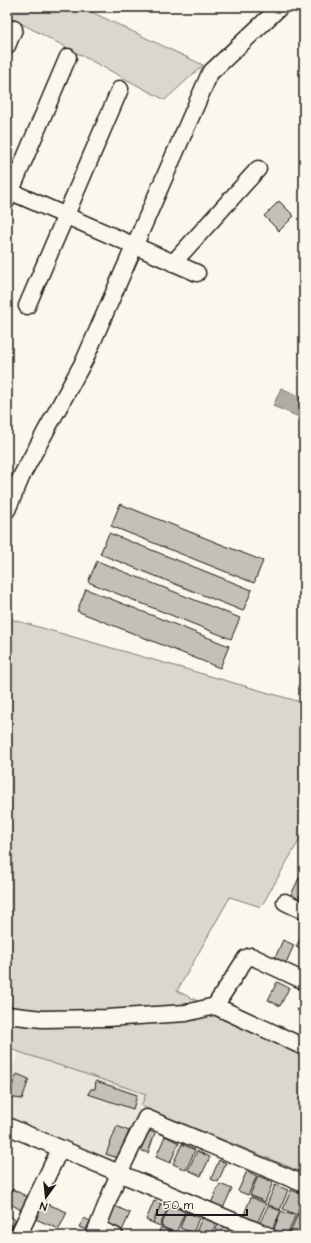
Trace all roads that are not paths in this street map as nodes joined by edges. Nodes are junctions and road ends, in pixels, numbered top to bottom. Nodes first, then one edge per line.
1 (280, 7) edge
2 (14, 29) dead end
3 (7, 46) edge
4 (68, 57) dead end
5 (120, 89) dead end
6 (258, 169) dead end
7 (8, 194) edge
8 (65, 216) junction
9 (135, 246) junction
10 (173, 263) junction
11 (197, 274) dead end
12 (27, 306) dead end
13 (7, 510) edge
14 (285, 902) dead end
15 (304, 911) edge
16 (304, 981) edge
17 (215, 1006) junction
18 (7, 1015) edge
19 (304, 1047) edge
20 (7, 1126) edge
21 (60, 1148) junction
22 (119, 1173) junction
23 (304, 1184) edge
24 (96, 1232) edge
25 (18, 1236) edge
26 (115, 1236) edge
27 (269, 1236) edge

1 - 9 street
2 - 3 street
4 - 7 street
5 - 8 street
6 - 10 street
7 - 8 street
8 - 9 street
8 - 12 street
9 - 10 street
9 - 13 street
10 - 11 street
14 - 15 street
16 - 17 street
17 - 18 street
17 - 19 street
20 - 21 street
21 - 22 street
21 - 25 street
22 - 23 street
22 - 24 street
22 - 27 street
24 - 26 street

